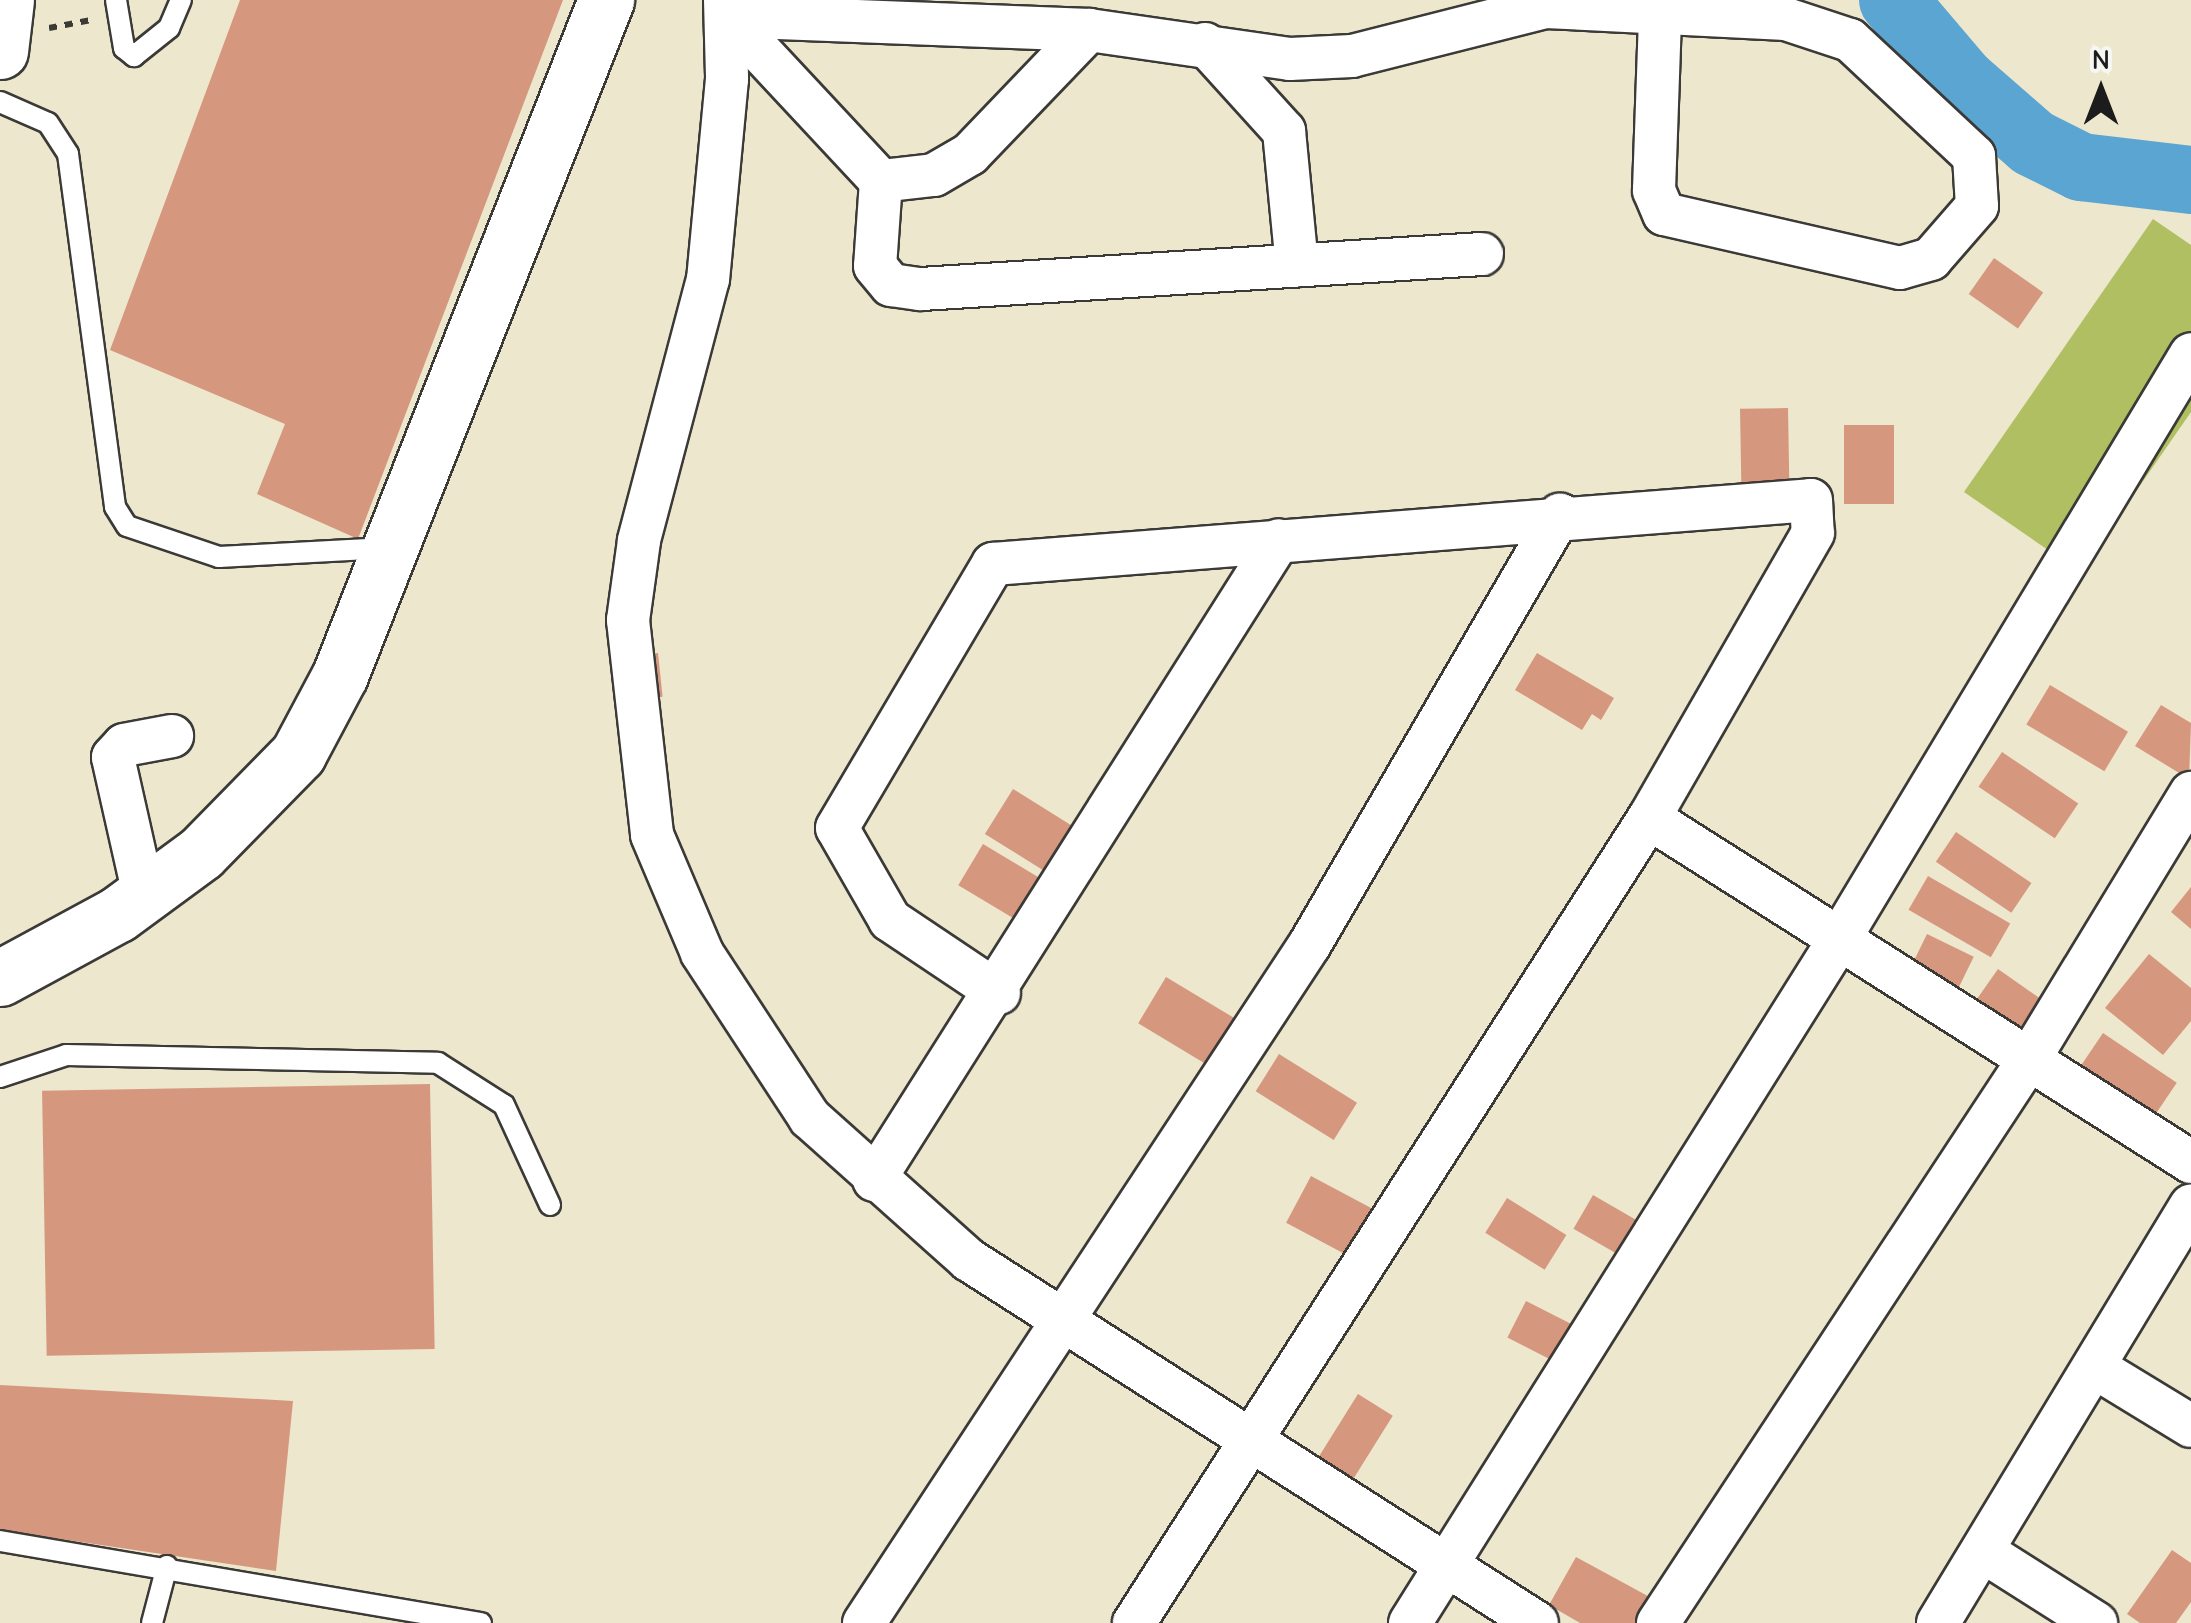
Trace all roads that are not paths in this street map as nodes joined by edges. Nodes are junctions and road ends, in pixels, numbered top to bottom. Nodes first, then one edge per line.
1 (181, 0) edge
2 (606, 0) edge
3 (1546, 3) edge
4 (116, 8) edge
5 (726, 8) edge
6 (1660, 16) junction
7 (1089, 30) junction
8 (1205, 44) junction
9 (0, 102) edge
10 (881, 181) junction
11 (1482, 254) dead end
12 (1297, 264) junction
13 (2191, 354) edge
14 (1560, 514) junction
15 (1280, 540) junction
16 (389, 548) junction
17 (172, 736) dead end
18 (2191, 793) edge
19 (1648, 818) junction
20 (144, 895) junction
21 (1840, 938) junction
22 (0, 978) edge
23 (998, 993) junction
24 (2030, 1056) junction
25 (0, 1077) edge
26 (2191, 1162) edge
27 (874, 1180) junction
28 (550, 1205) dead end
29 (2191, 1206) edge
30 (1057, 1321) junction
31 (2096, 1368) junction
32 (2191, 1426) edge
33 (1257, 1442) junction
34 (0, 1541) edge
35 (1984, 1552) junction
36 (1449, 1562) junction
37 (167, 1566) junction
38 (152, 1623) edge
39 (481, 1623) edge
40 (864, 1623) edge
41 (1134, 1623) edge
42 (1410, 1623) edge
43 (1537, 1623) edge
44 (1658, 1623) edge
45 (1938, 1623) edge
46 (2096, 1623) edge

1 - 4 lane
2 - 16 street
3 - 6 street
3 - 8 street
5 - 7 street
5 - 10 street
5 - 27 street
6 - 6 street
7 - 8 street
7 - 10 street
8 - 12 street
9 - 16 lane
10 - 12 street
11 - 12 street
13 - 21 street
14 - 15 street
14 - 19 street
14 - 30 street
15 - 23 street
15 - 23 street
16 - 20 street
17 - 20 street
18 - 24 street
19 - 21 street
19 - 33 street
20 - 22 street
21 - 24 street
21 - 36 street
23 - 27 street
24 - 26 street
24 - 44 street
25 - 28 lane
27 - 30 street
29 - 31 street
30 - 33 street
30 - 40 street
31 - 32 street
31 - 35 street
33 - 36 street
33 - 41 street
34 - 37 lane
35 - 45 street
35 - 46 street
36 - 42 street
36 - 43 street
37 - 38 lane
37 - 39 lane

